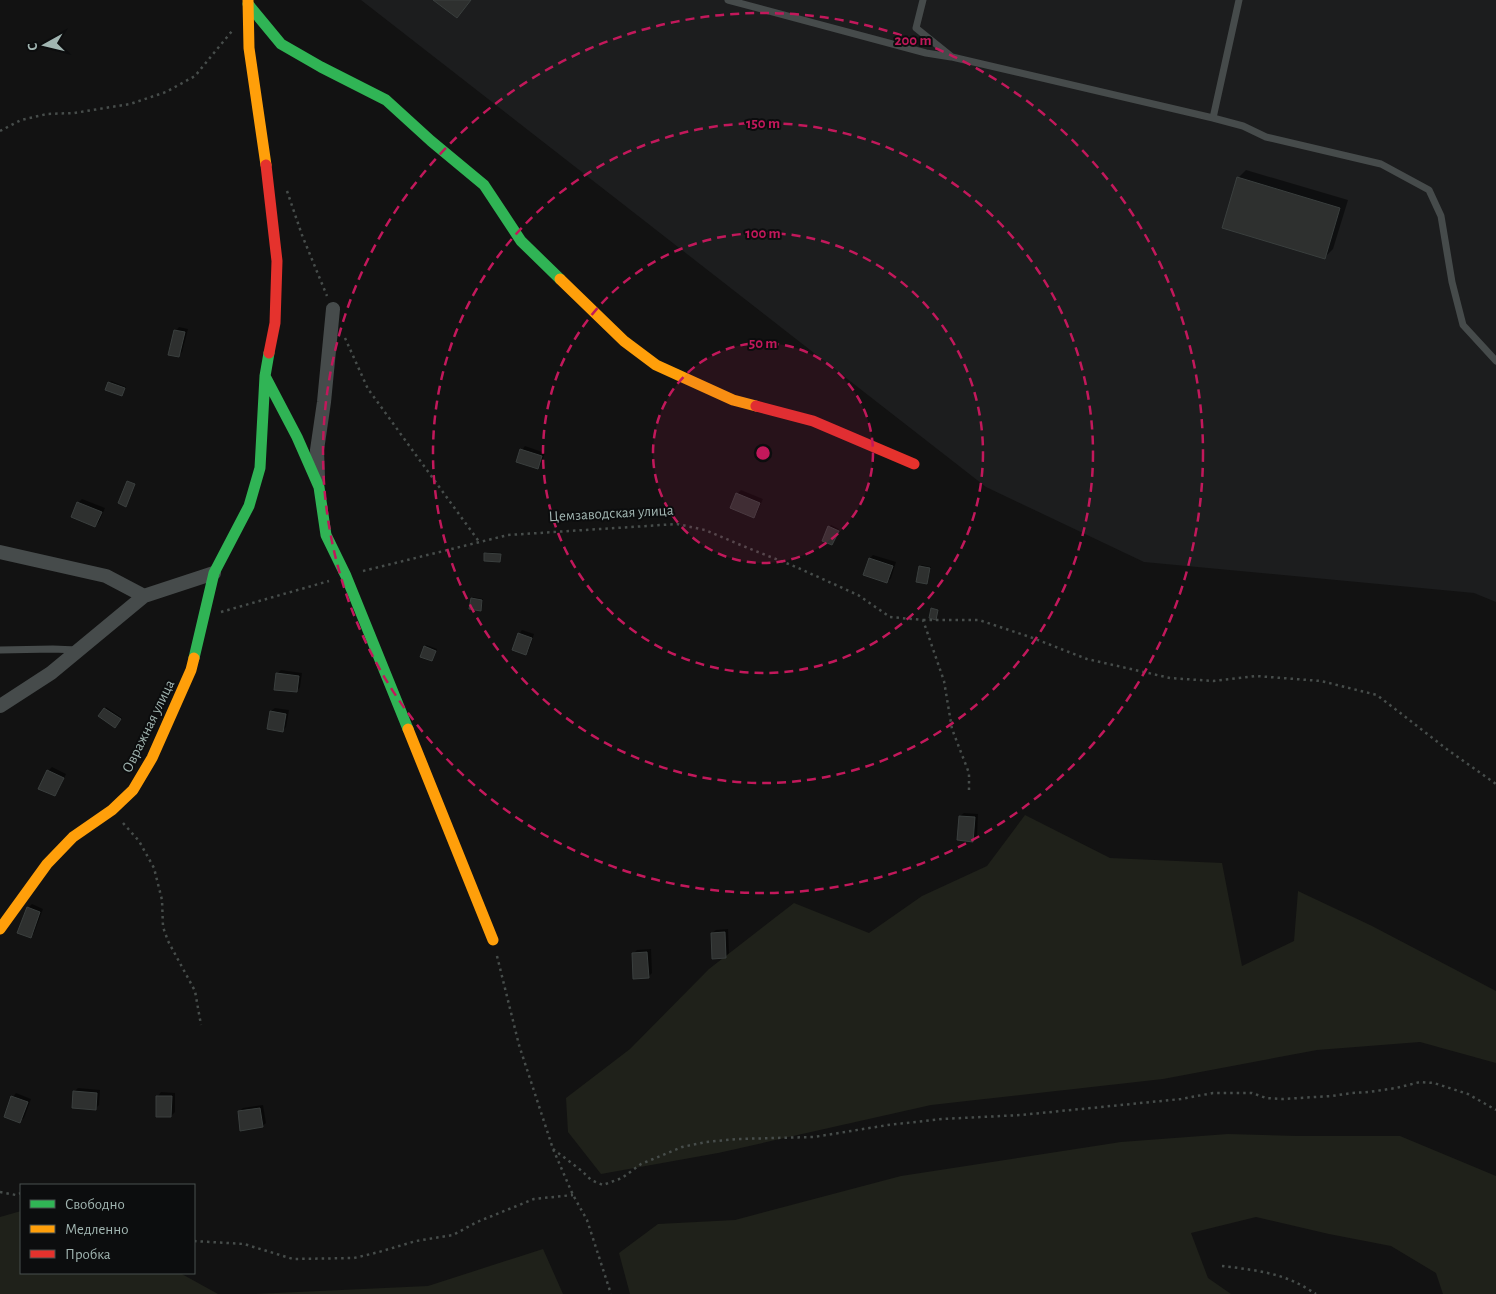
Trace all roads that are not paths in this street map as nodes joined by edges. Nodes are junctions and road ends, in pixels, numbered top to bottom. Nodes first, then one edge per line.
1 (728, 0) edge
2 (923, 0) edge
3 (1238, 0) edge
4 (248, 2) edge
5 (952, 57) junction
6 (1213, 118) junction
7 (333, 309) road end
8 (1496, 361) edge
9 (265, 376) junction
10 (914, 464) dead end
11 (319, 487) junction
12 (0, 552) edge
13 (214, 573) junction
14 (144, 596) junction
15 (0, 650) edge
16 (81, 650) junction
17 (0, 706) edge
18 (0, 929) edge
19 (493, 940) road end

1 - 5 lane
2 - 5 lane
3 - 6 lane
4 - 9 street, Овражная улица
4 - 10 street
5 - 6 lane
6 - 8 lane
7 - 11 street
9 - 11 street
9 - 13 street, Овражная улица
11 - 19 street
12 - 14 street
13 - 14 street
13 - 18 street, Овражная улица
14 - 16 street
15 - 16 lane
16 - 17 street

